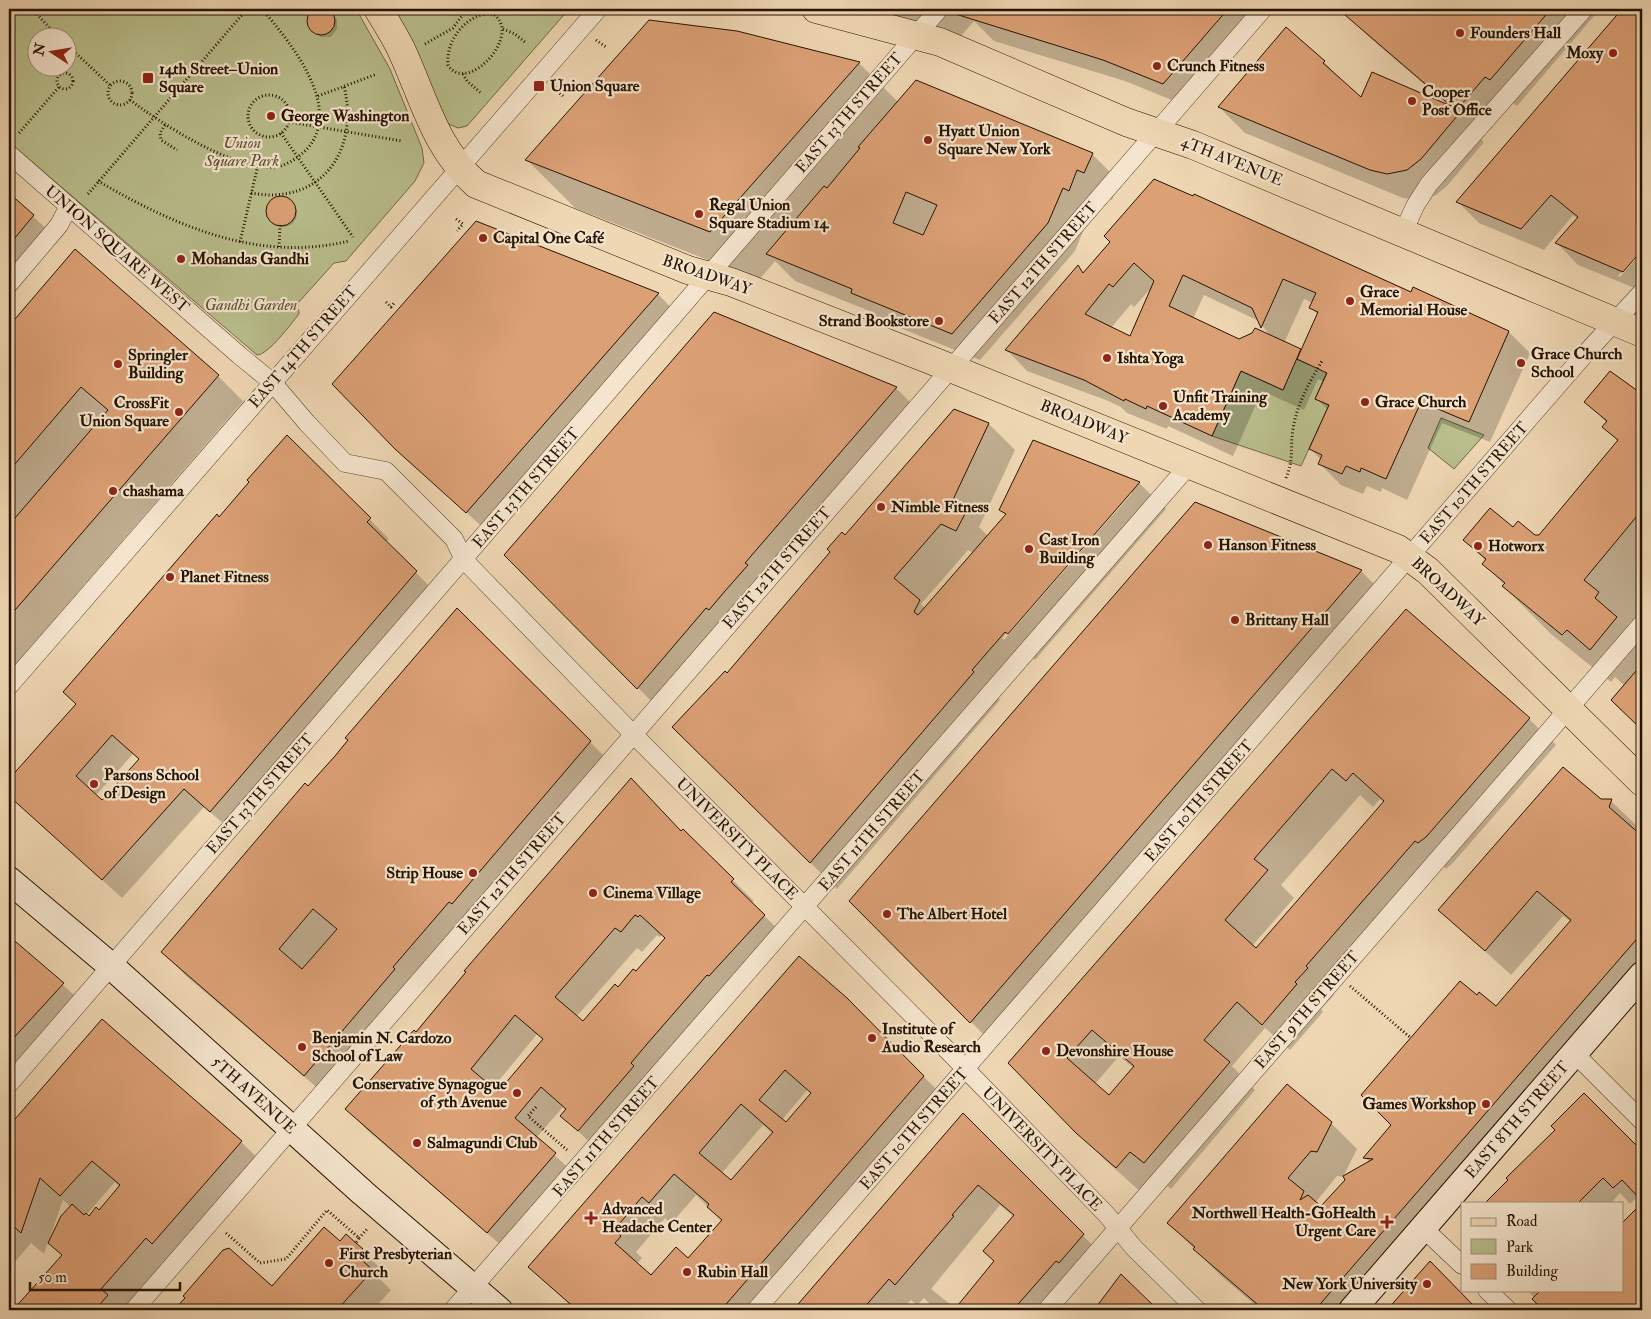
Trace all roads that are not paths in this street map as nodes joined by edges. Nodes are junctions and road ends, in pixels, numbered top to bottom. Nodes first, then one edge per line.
1 (378, 9) edge
2 (598, 9) edge
3 (816, 9) edge
4 (939, 9) edge
5 (1263, 9) edge
6 (1584, 9) edge
7 (917, 34) junction
8 (1157, 132) junction
9 (9, 154) edge
10 (459, 168) junction
11 (69, 206) junction
12 (1403, 233) junction
13 (710, 276) junction
14 (9, 284) edge
15 (1642, 292) edge
16 (1615, 322) junction
17 (1642, 333) edge
18 (951, 368) junction
19 (272, 382) junction
20 (1190, 464) junction
21 (1410, 556) junction
22 (464, 560) junction
23 (1642, 624) edge
24 (9, 686) edge
25 (1568, 709) junction
26 (633, 734) junction
27 (1642, 782) edge
28 (9, 880) edge
29 (806, 908) junction
30 (111, 966) junction
31 (1642, 975) edge
32 (1574, 1054) junction
33 (966, 1070) junction
34 (9, 1084) edge
35 (1642, 1121) edge
36 (292, 1129) junction
37 (1423, 1228) junction
38 (1118, 1229) junction
39 (1461, 1265) edge
40 (473, 1287) junction
41 (1490, 1292) edge
42 (134, 1310) edge
43 (453, 1310) edge
44 (499, 1310) edge
45 (756, 1310) edge
46 (1047, 1310) edge
47 (1197, 1310) edge
48 (1352, 1310) edge
49 (1508, 1310) edge

1 - 10 main road, BROADWAY
2 - 10 street, EAST 14TH STREET
3 - 7 main road, 4TH AVENUE
4 - 7 street, EAST 13TH STREET
5 - 8 street, EAST 12TH STREET
6 - 12 street
7 - 8 main road, 4TH AVENUE
7 - 13 street, EAST 13TH STREET
8 - 12 main road, 4TH AVENUE
8 - 18 street, EAST 12TH STREET
9 - 11 street, UNION SQUARE WEST
10 - 13 main road, BROADWAY
10 - 19 street, EAST 14TH STREET
11 - 14 street
11 - 19 street, UNION SQUARE WEST
12 - 16 main road, 4TH AVENUE
13 - 18 main road, BROADWAY
13 - 22 street, EAST 13TH STREET
15 - 16 street, EAST 10TH STREET
16 - 17 main road, 4TH AVENUE
16 - 21 street, EAST 10TH STREET
18 - 20 main road, BROADWAY
18 - 26 street, EAST 12TH STREET
19 - 22 street, UNIVERSITY PLACE
19 - 24 street, EAST 14TH STREET
20 - 21 main road, BROADWAY
20 - 29 street, EAST 11TH STREET
21 - 25 main road, BROADWAY
21 - 33 street, EAST 10TH STREET
22 - 26 street, UNIVERSITY PLACE
22 - 30 street, EAST 13TH STREET
23 - 25 street, EAST 9TH STREET
25 - 27 main road, BROADWAY
25 - 38 street, EAST 9TH STREET
26 - 29 street, UNIVERSITY PLACE
26 - 36 street, EAST 12TH STREET
28 - 30 main road, 5TH AVENUE
29 - 33 street, UNIVERSITY PLACE
29 - 40 street, EAST 11TH STREET
30 - 34 street, EAST 13TH STREET
30 - 36 main road, 5TH AVENUE
31 - 32 main road, EAST 8TH STREET
32 - 35 street
32 - 37 main road, EAST 8TH STREET
33 - 38 street, UNIVERSITY PLACE
33 - 45 street, EAST 10TH STREET
36 - 40 main road, 5TH AVENUE
36 - 42 street, EAST 12TH STREET
37 - 39 street
37 - 48 main road, EAST 8TH STREET
38 - 46 street, EAST 9TH STREET
38 - 47 street, UNIVERSITY PLACE
40 - 43 street, EAST 11TH STREET
40 - 44 main road, 5TH AVENUE
41 - 49 street

